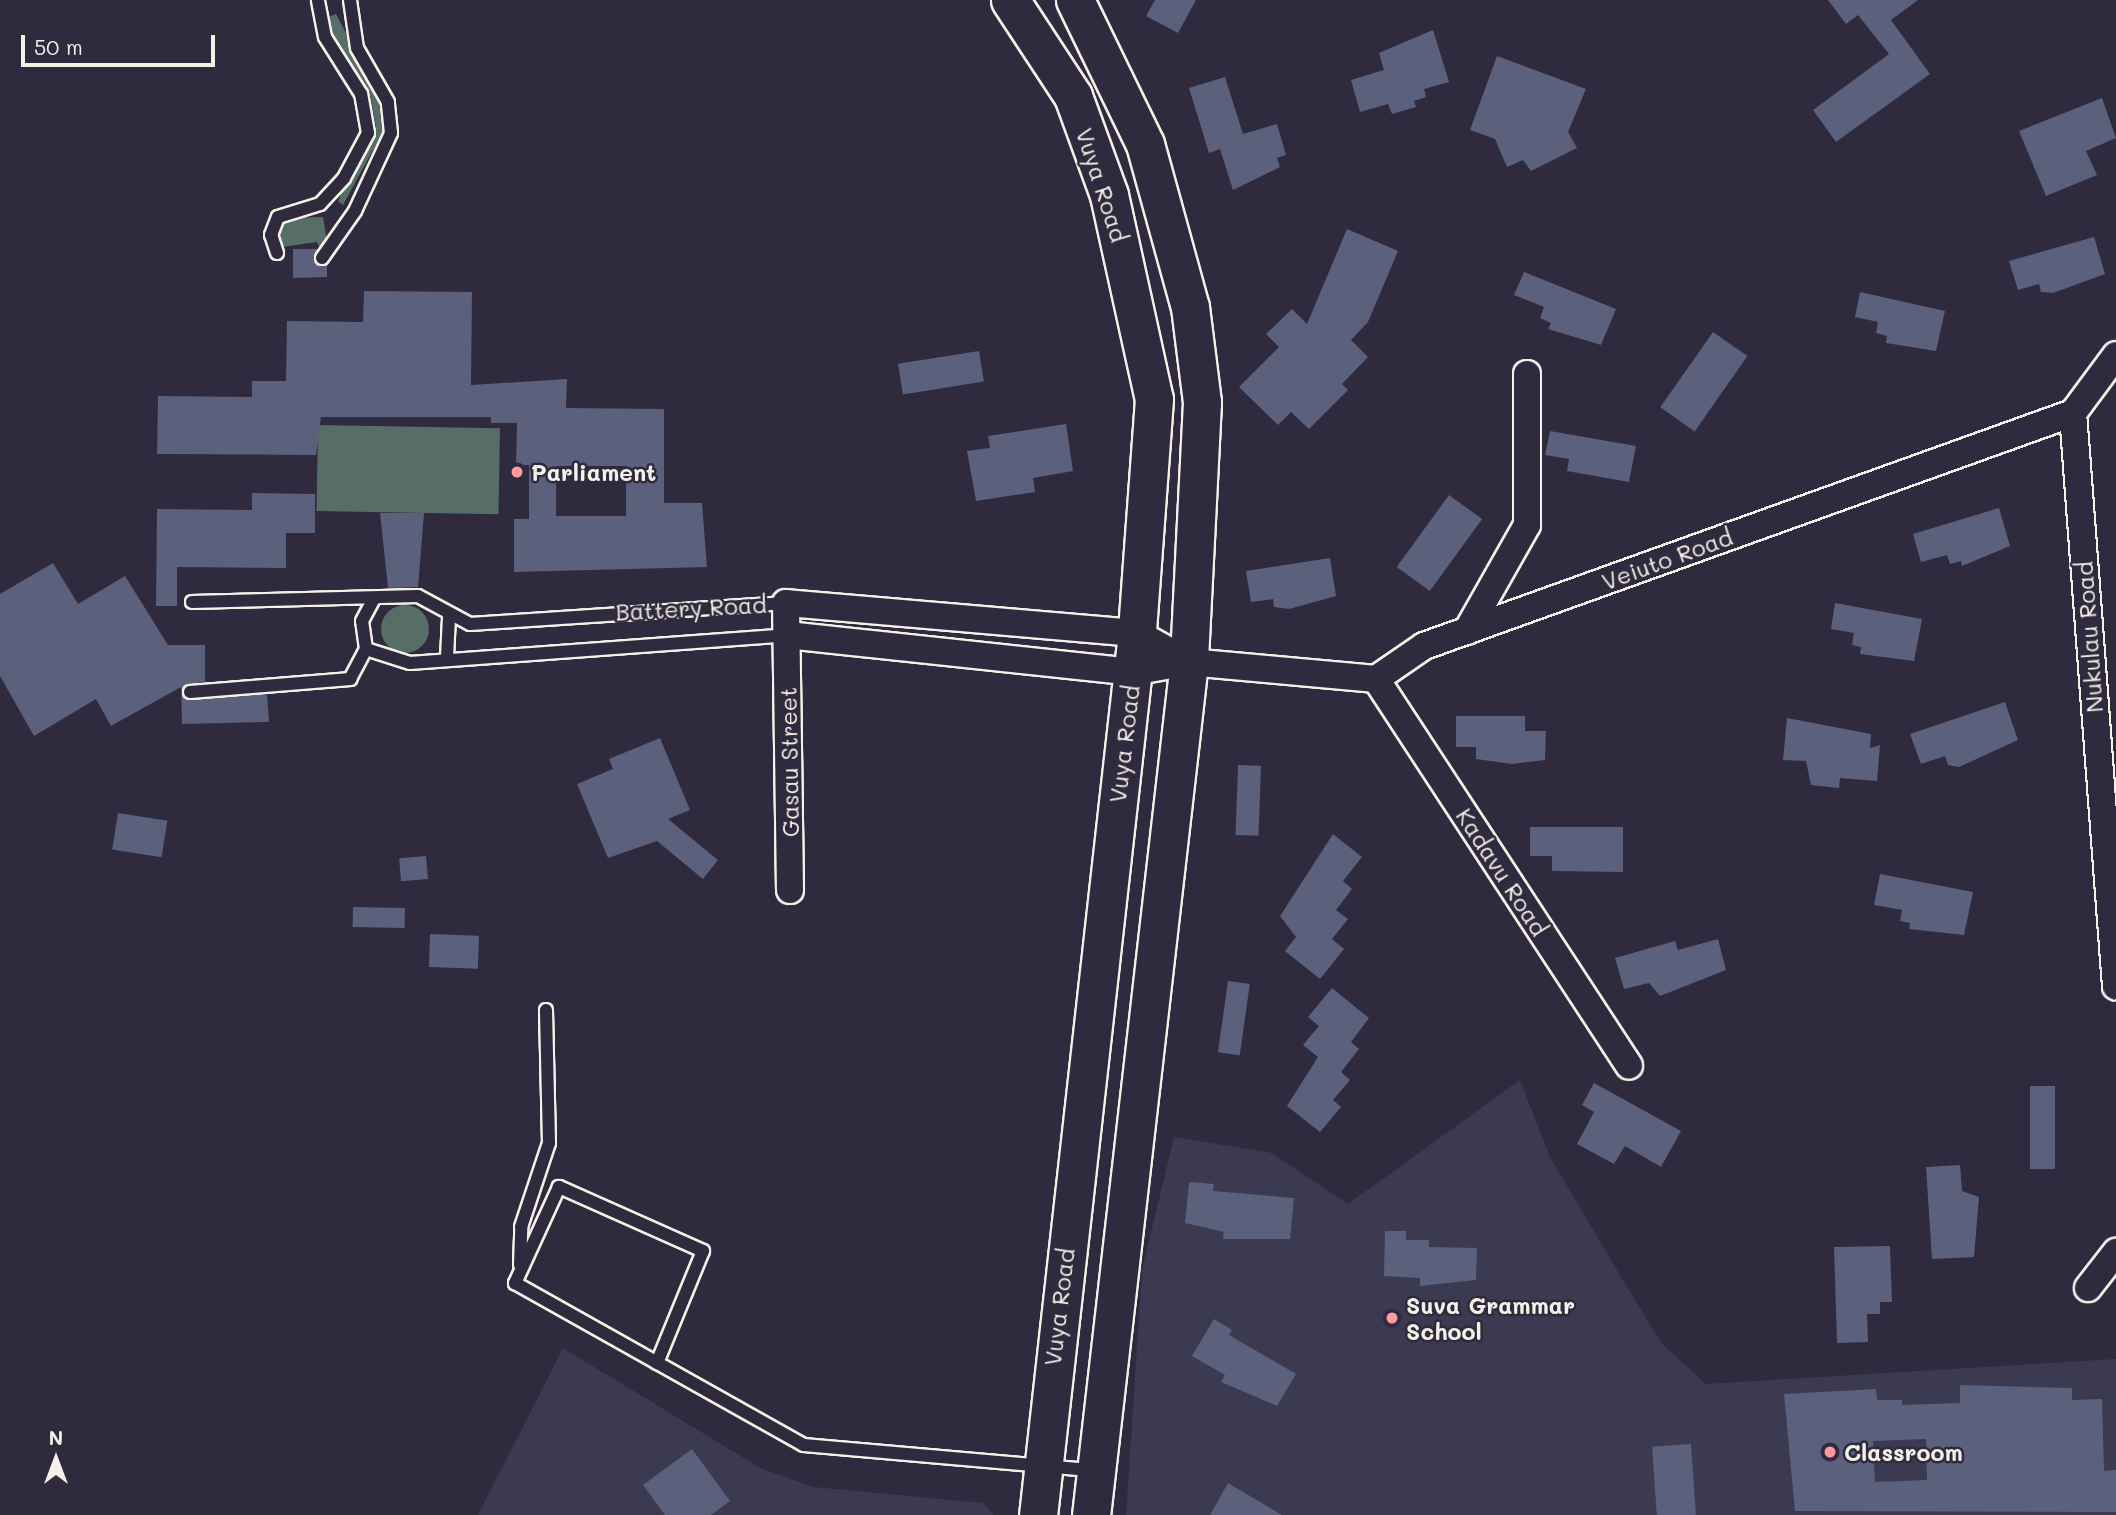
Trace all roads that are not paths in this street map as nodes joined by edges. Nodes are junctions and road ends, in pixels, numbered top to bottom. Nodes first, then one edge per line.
1 (318, 0) edge
2 (349, 0) edge
3 (1010, 0) edge
4 (1075, 0) edge
5 (277, 253) dead end
6 (322, 258) dead end
7 (2116, 355) edge
8 (1527, 374) dead end
9 (2073, 413) junction
10 (373, 600) junction
11 (192, 603) dead end
12 (786, 603) junction
13 (449, 617) junction
14 (1467, 631) junction
15 (1137, 633) junction
16 (787, 635) junction
17 (366, 649) junction
18 (447, 657) junction
19 (1189, 662) junction
20 (1132, 672) junction
21 (1376, 679) junction
22 (190, 692) dead end
23 (2107, 764) edge
24 (790, 890) dead end
25 (2116, 986) edge
26 (546, 1010) dead end
27 (1629, 1065) dead end
28 (2116, 1252) edge
29 (520, 1273) junction
30 (2088, 1288) dead end
31 (657, 1363) junction
32 (1041, 1466) junction
33 (1093, 1470) junction
34 (1038, 1515) edge
35 (1091, 1515) edge

1 - 5 lane
2 - 6 lane
3 - 15 main road, Vuya Road
4 - 19 main road
7 - 9 street
8 - 14 street
9 - 14 street, Veiuto Road
9 - 23 street, Nukulau Road
10 - 11 lane, Battery Road
10 - 13 lane, Battery Road
10 - 17 lane
12 - 13 lane, Battery Road
12 - 15 street, Battery Road
12 - 16 street, Gasau Street
13 - 18 lane
14 - 21 street, Veiuto Road
15 - 19 street, Battery Road
15 - 20 main road, Vuya Road
16 - 18 lane, Battery Road
16 - 20 street, Battery Road
16 - 24 street, Gasau Street
17 - 18 lane, Battery Road
17 - 22 lane
19 - 20 street, Battery Road
19 - 21 street
19 - 33 main road
20 - 32 main road, Vuya Road
21 - 27 street, Kadavu Road
23 - 25 street, Nukulau Road
26 - 29 lane
28 - 30 street
29 - 31 lane
29 - 31 lane
31 - 32 lane
32 - 33 lane
32 - 34 main road, Vuya Road
33 - 35 main road

